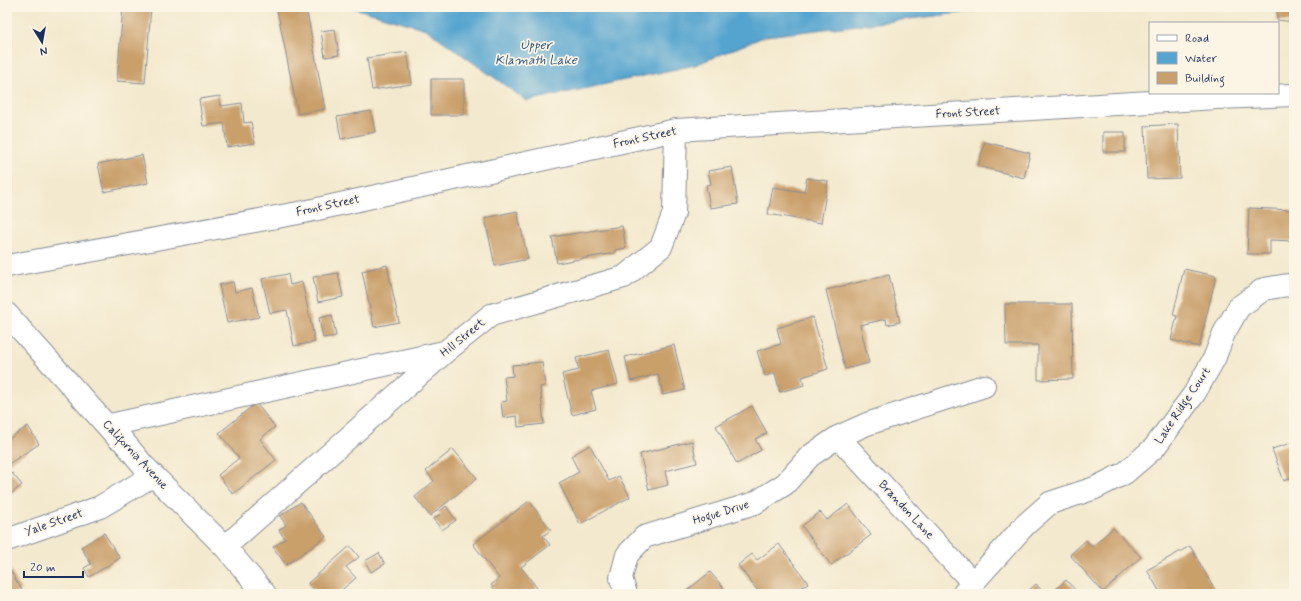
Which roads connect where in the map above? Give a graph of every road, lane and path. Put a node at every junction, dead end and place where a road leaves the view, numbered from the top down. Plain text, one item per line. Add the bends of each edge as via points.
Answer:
1 (1294, 95) edge
2 (676, 130) junction
3 (7, 266) edge
4 (1294, 287) edge
5 (7, 314) edge
6 (445, 352) junction
7 (984, 386) dead end
8 (838, 437) junction
9 (152, 476) junction
10 (7, 540) edge
11 (225, 547) junction
12 (624, 586) edge
13 (968, 588) edge
14 (265, 594) edge

1 - 2 street, Front Street
2 - 3 street, Front Street via 304,212
2 - 6 street, Hill Street via 674,213 661,247 624,277 491,315
4 - 13 street, Lake Ridge Court via 1288,285 1264,289 1239,307 1194,394 1154,448 1126,473 1095,488 1050,503 1025,525
5 - 9 street, California Avenue
6 - 9 street via 110,425
6 - 11 street, Hill Street
7 - 8 street, Hogue Drive via 867,424
8 - 12 street, Hogue Drive via 810,456 785,484 755,503 644,537 627,555
8 - 13 street, Brandon Lane
9 - 10 street, Yale Street via 100,507
9 - 11 street, California Avenue
11 - 14 street, California Avenue

